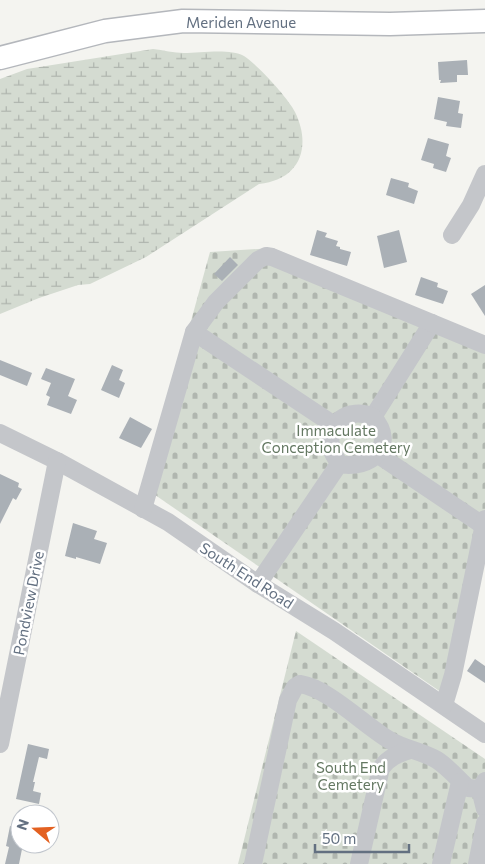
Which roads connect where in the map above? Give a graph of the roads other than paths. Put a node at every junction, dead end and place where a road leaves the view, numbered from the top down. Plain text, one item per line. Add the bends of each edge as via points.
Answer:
1 (485, 21) edge
2 (0, 58) edge
3 (485, 174) edge
4 (452, 235) dead end
5 (432, 323) junction
6 (194, 332) junction
7 (485, 344) edge
8 (373, 417) junction
9 (334, 425) junction
10 (0, 434) edge
11 (377, 454) junction
12 (57, 461) junction
13 (339, 464) junction
14 (143, 509) junction
15 (484, 522) edge
16 (258, 584) junction
17 (444, 705) junction
18 (485, 734) edge
19 (383, 735) junction
20 (0, 744) edge
21 (410, 750) junction
22 (381, 768) junction
23 (473, 785) edge
24 (485, 809) edge
25 (485, 823) edge
26 (253, 864) edge
27 (359, 864) edge
28 (441, 864) edge
29 (476, 864) edge

1 - 2 main road, Meriden Avenue via 390,24 183,21 105,31
3 - 4 street
5 - 6 street via 266,256 247,269
5 - 7 street
5 - 8 street
6 - 9 street
6 - 14 street
8 - 9 street via 352,414 340,418
8 - 11 street via 382,433 382,444
9 - 13 street via 330,435 331,449
10 - 12 street, South End Road
11 - 13 street via 363,464
11 - 15 street
12 - 14 street, South End Road
12 - 20 street, Pondview Drive
13 - 16 street
14 - 16 street, South End Road via 168,522
15 - 17 street
16 - 17 street, South End Road
17 - 18 street, South End Road
19 - 21 street
19 - 22 street via 385,749
19 - 26 street via 310,687 300,684 295,687 288,700
21 - 22 street via 393,756
21 - 23 street via 436,759
22 - 27 street
23 - 24 street
23 - 28 street via 455,804
25 - 29 street

